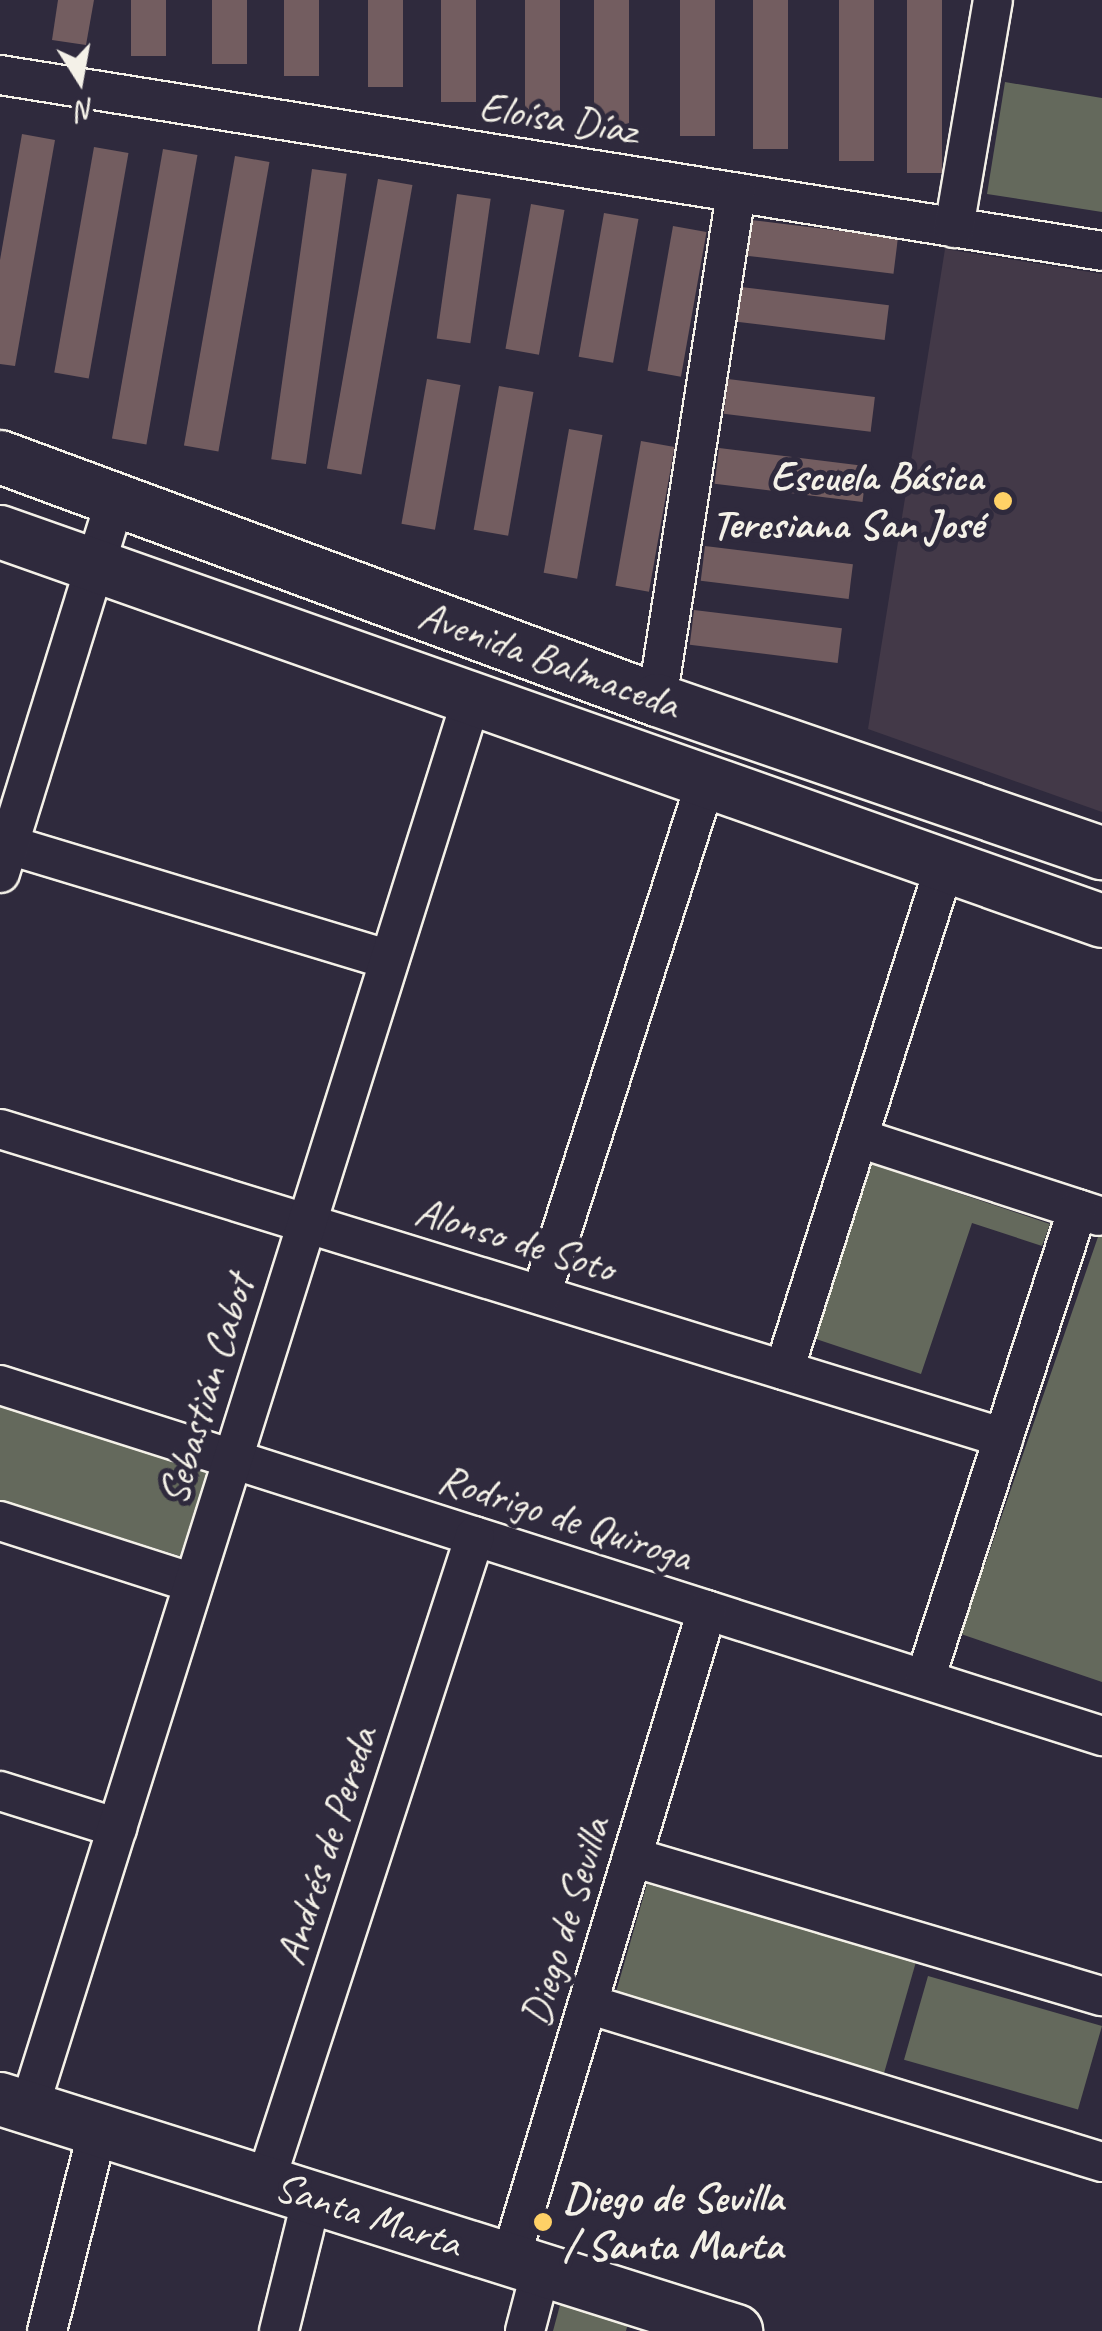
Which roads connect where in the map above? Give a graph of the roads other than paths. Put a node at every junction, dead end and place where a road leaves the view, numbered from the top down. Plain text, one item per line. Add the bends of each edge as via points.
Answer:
1 (992, 0) edge
2 (0, 76) edge
3 (736, 193) junction
4 (954, 228) junction
5 (1102, 251) edge
6 (0, 457) edge
7 (115, 502) junction
8 (0, 532) edge
9 (96, 565) junction
10 (472, 698) junction
11 (657, 700) junction
12 (706, 781) junction
13 (1102, 854) edge
14 (4, 859) edge
15 (946, 866) junction
16 (1102, 921) edge
17 (390, 960) junction
18 (0, 1129) edge
19 (859, 1138) junction
20 (1090, 1213) edge
21 (307, 1223) junction
22 (541, 1295) junction
23 (784, 1370) junction
24 (0, 1386) edge
25 (1004, 1438) junction
26 (232, 1459) junction
27 (0, 1521) edge
28 (474, 1536) junction
29 (194, 1584) junction
30 (707, 1610) junction
31 (925, 1679) junction
32 (1102, 1736) edge
33 (0, 1791) edge
34 (117, 1828) junction
35 (632, 1858) junction
36 (1102, 1996) edge
37 (588, 2004) junction
38 (14, 2104) edge
39 (98, 2130) junction
40 (1102, 2162) edge
41 (289, 2190) junction
42 (526, 2265) junction
43 (47, 2331) edge
44 (279, 2331) edge
45 (526, 2331) edge
46 (736, 2331) edge

1 - 4 street
2 - 3 street, Eloísa Díaz
3 - 4 street, Eloísa Díaz
3 - 11 street
4 - 5 street, Eloísa Díaz
6 - 7 street, Avenida Balmaceda
7 - 9 street
7 - 11 street, Avenida Balmaceda
8 - 9 street, Avenida Balmaceda
9 - 10 street, Avenida Balmaceda
9 - 14 street
10 - 12 street, Avenida Balmaceda
10 - 17 street, Sebastián Cabot
11 - 13 street, Avenida Balmaceda
12 - 15 street, Avenida Balmaceda
12 - 22 street
14 - 17 street
15 - 16 street, Avenida Balmaceda
15 - 19 street
17 - 21 street, Sebastián Cabot
18 - 21 street, Alonso de Soto
19 - 20 street
19 - 23 street
20 - 25 street
21 - 22 street, Alonso de Soto
21 - 26 street, Sebastián Cabot
22 - 23 street, Alonso de Soto
23 - 25 street, Alonso de Soto
24 - 26 street, Rodrigo de Quiroga
25 - 31 street
26 - 28 street, Rodrigo de Quiroga
26 - 29 street, Sebastián Cabot
27 - 29 street
28 - 30 street, Rodrigo de Quiroga
28 - 41 street, Andrés de Pereda
29 - 34 street, Sebastián Cabot
30 - 31 street, Rodrigo de Quiroga
30 - 35 street, Diego de Sevilla
31 - 32 street, Rodrigo de Quiroga
33 - 34 street
34 - 38 street, Sebastián Cabot
35 - 36 street
35 - 37 street, Diego de Sevilla
37 - 40 street
37 - 42 street, Diego de Sevilla
38 - 39 street, Santa Marta
39 - 41 street, Santa Marta
39 - 43 street
41 - 42 street, Santa Marta
41 - 44 street, Andrés de Pereda
42 - 45 street, Diego de Sevilla
42 - 46 street, Santa Marta

